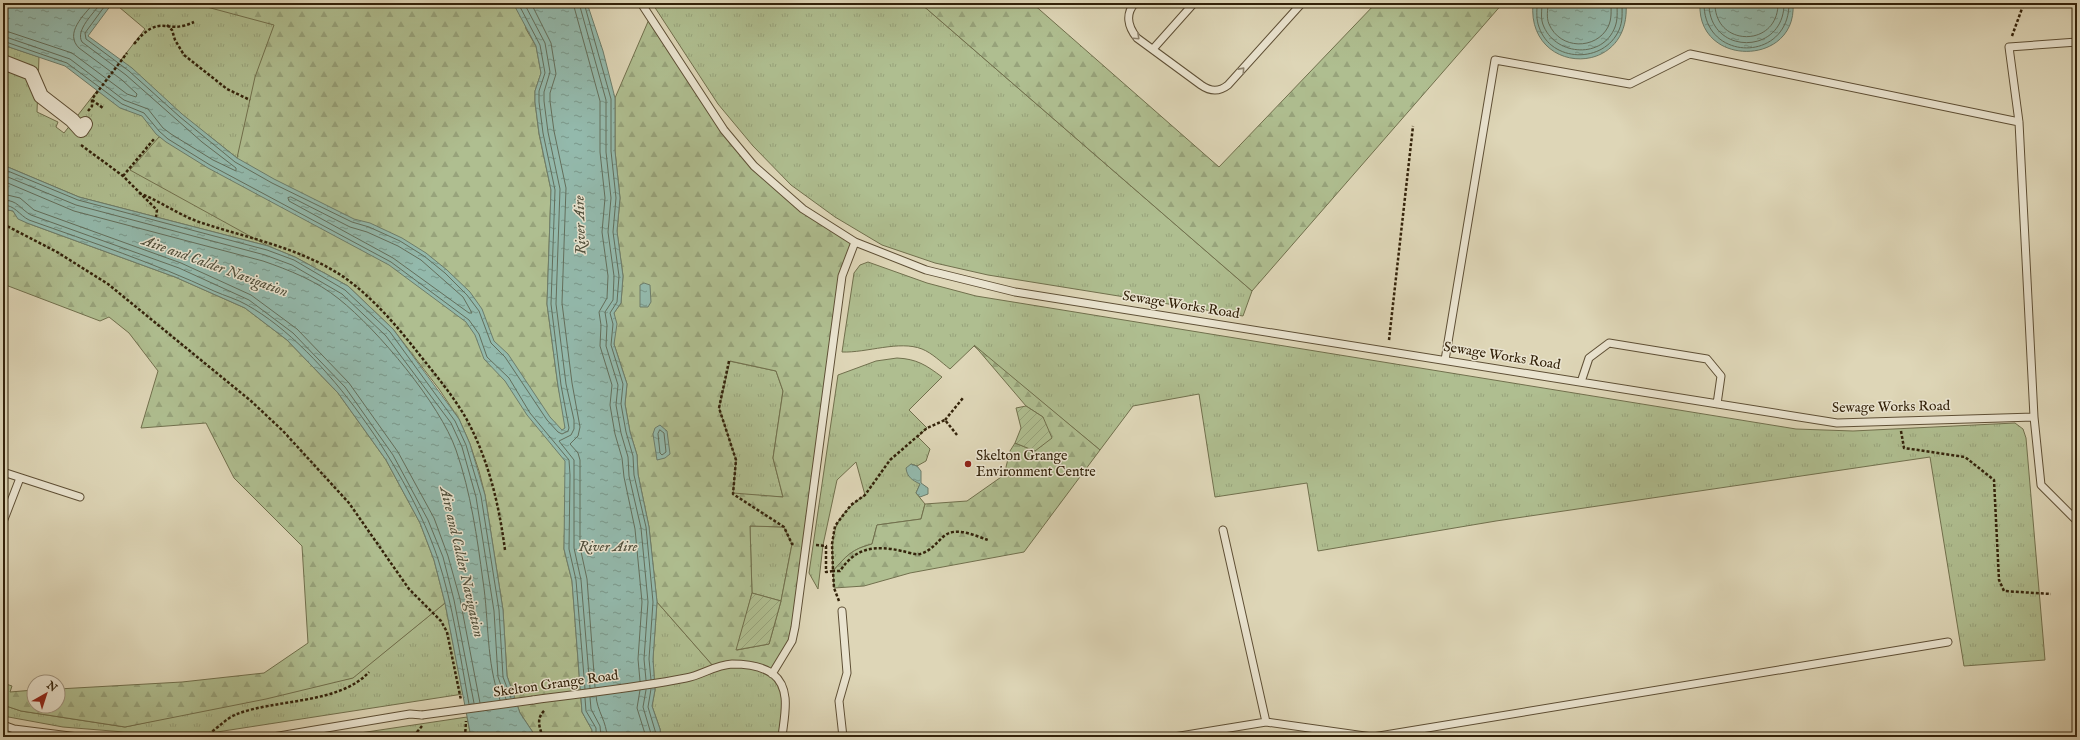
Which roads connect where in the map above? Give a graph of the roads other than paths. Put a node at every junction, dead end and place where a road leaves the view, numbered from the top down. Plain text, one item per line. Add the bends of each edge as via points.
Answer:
1 (641, 3) edge
2 (1135, 3) edge
3 (1194, 3) edge
4 (1302, 3) edge
5 (2077, 42) edge
6 (1153, 49) junction
7 (3, 62) edge
8 (2019, 122) junction
9 (83, 127) road end
10 (855, 242) junction
11 (1445, 360) junction
12 (1581, 382) junction
13 (1717, 404) junction
14 (2034, 417) junction
15 (3, 472) edge
16 (20, 478) junction
17 (80, 496) dead end
18 (2077, 521) edge
19 (3, 522) edge
20 (1223, 530) dead end
21 (842, 611) road end
22 (1948, 642) dead end
23 (772, 674) junction
24 (1266, 722) junction
25 (3, 725) edge
26 (78, 737) edge
27 (273, 737) edge
28 (782, 737) edge
29 (844, 737) edge
30 (1174, 737) edge
31 (1373, 737) edge

1 - 10 lane, Sewage Works Road via 720,124 754,166 803,209
2 -> 6 lane via 1131,8 1128,24 1137,38
3 - 6 lane
6 -> 4 lane via 1206,89 1218,91 1228,85
5 - 8 lane via 2009,47
7 - 9 street via 31,73 41,96
8 - 11 lane via 1690,54 1630,84 1495,60
8 - 14 lane
10 - 11 lane, Sewage Works Road via 926,270 1015,292
10 - 23 lane via 842,276 796,627 792,641
11 - 12 lane, Sewage Works Road
12 - 13 lane, Sewage Works Road
12 - 13 lane via 1589,358 1609,343 1708,359 1721,376
13 - 14 lane, Sewage Works Road via 1837,423
14 - 18 lane via 2041,485
15 - 16 lane
16 - 17 lane
16 - 19 lane
20 - 24 lane
21 - 29 lane via 847,673 839,701
22 - 31 lane
23 - 27 lane, Skelton Grange Road, bridge via 758,667 732,664 714,667 688,678 422,715 410,714
23 - 28 lane via 781,682 786,707
24 - 30 lane
24 - 31 lane
25 - 26 lane via 14,729

